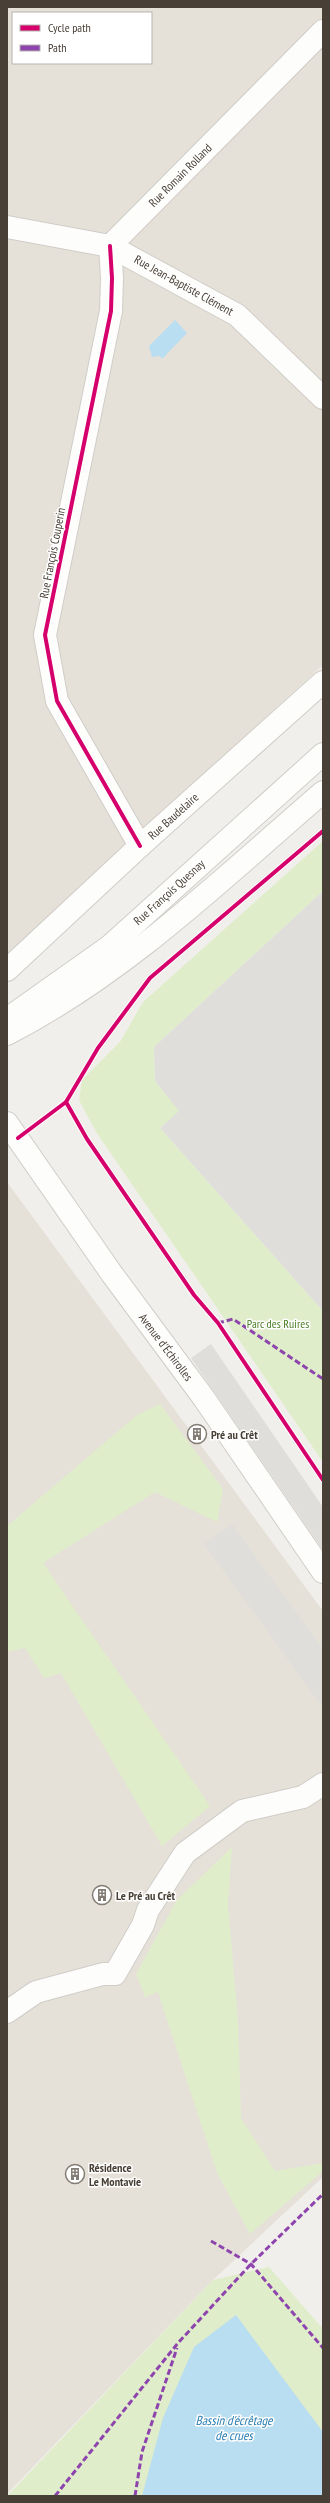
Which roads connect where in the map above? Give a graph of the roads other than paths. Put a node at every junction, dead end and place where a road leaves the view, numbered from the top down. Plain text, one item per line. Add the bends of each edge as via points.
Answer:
1 (323, 31) edge
2 (7, 227) edge
3 (110, 246) junction
4 (323, 398) edge
5 (323, 682) edge
6 (323, 754) edge
7 (323, 792) edge
8 (140, 846) junction
9 (7, 970) edge
10 (7, 1019) edge
11 (7, 1034) edge
12 (7, 1122) edge
13 (323, 1572) edge
14 (323, 1784) edge
15 (7, 2012) edge

1 - 3 street, Rue Romain Rolland
2 - 3 street
3 - 4 street, Rue Jean-Baptiste Clément via 237,315
3 - 8 street, Rue François Couperin via 111,311 45,635 57,701
5 - 8 street, Rue Baudelaire
6 - 10 street, Rue François Quesnay via 110,946
7 - 11 street, Rue François Quesnay via 133,955 32,1021
8 - 9 street, Rue Baudelaire
12 - 13 street, Avenue d'Échirolles via 112,1274 203,1397
14 - 15 street via 303,1797 242,1811 185,1853 148,1910 143,1925 115,1974 103,1974 36,1992

